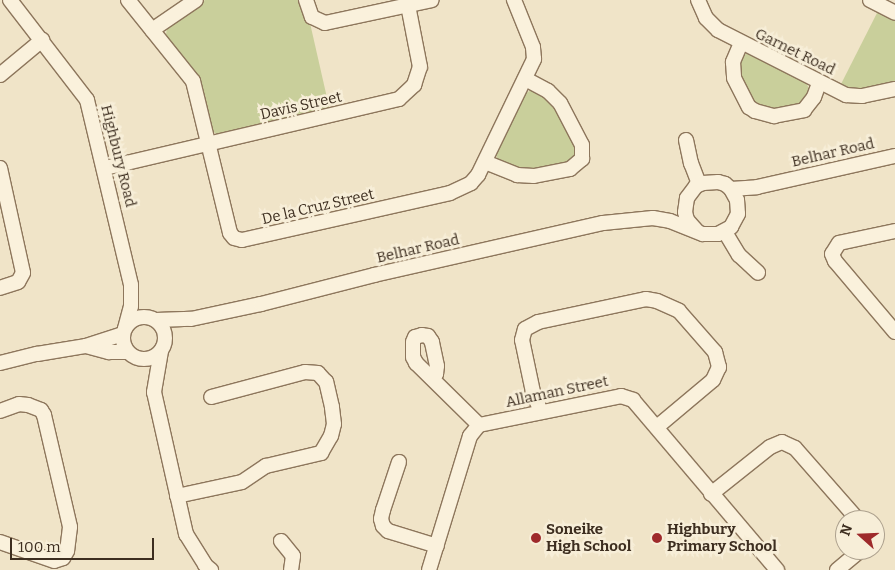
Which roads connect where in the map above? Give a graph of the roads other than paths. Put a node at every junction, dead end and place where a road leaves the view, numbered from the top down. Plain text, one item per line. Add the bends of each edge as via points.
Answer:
1 (10, 0) edge
2 (128, 0) edge
3 (196, 0) edge
4 (306, 0) edge
5 (432, 0) edge
6 (514, 0) edge
7 (698, 0) edge
8 (871, 0) edge
9 (407, 3) edge
10 (895, 13) edge
11 (152, 30) junction
12 (42, 40) junction
13 (741, 43) junction
14 (0, 75) edge
15 (525, 79) junction
16 (819, 82) junction
17 (895, 89) edge
18 (686, 140) dead end
19 (208, 144) junction
20 (895, 156) edge
21 (485, 162) junction
22 (0, 168) edge
23 (105, 168) junction
24 (779, 182) junction
25 (699, 184) junction
26 (730, 189) junction
27 (686, 202) junction
28 (738, 206) junction
29 (653, 218) junction
30 (697, 231) junction
31 (895, 231) edge
32 (725, 232) junction
33 (758, 273) dead end
34 (131, 285) junction
35 (0, 288) edge
36 (154, 319) junction
37 (191, 319) junction
38 (124, 331) junction
39 (895, 332) edge
40 (86, 346) junction
41 (162, 346) junction
42 (133, 355) junction
43 (0, 364) edge
44 (431, 378) dead end
45 (154, 387) junction
46 (211, 397) dead end
47 (0, 411) edge
48 (541, 412) junction
49 (478, 425) junction
50 (657, 427) junction
51 (399, 462) dead end
52 (711, 494) junction
53 (177, 496) junction
54 (849, 510) edge
55 (281, 541) dead end
56 (0, 542) edge
57 (437, 546) junction
58 (849, 560) edge
59 (205, 568) edge
60 (291, 570) edge
61 (429, 570) edge
62 (778, 570) edge
63 (837, 570) edge

1 - 12 street, Highbury Road
2 - 11 street, De la Cruz Street
3 - 11 street
4 - 9 street via 312,17 325,23
5 - 9 street
6 - 15 street, De la Cruz Street via 534,55
7 - 13 street, Garnet Road via 711,24
8 - 10 street
9 - 19 street, Davis Street via 420,60 417,79 405,95 393,102
11 - 19 street, De la Cruz Street via 193,81
12 - 14 street
12 - 23 street, Highbury Road via 87,100
13 - 16 street, Garnet Road
13 - 16 street via 733,62 734,78 749,107 755,111 774,116 804,110 814,97
15 - 21 street, De la Cruz Street
15 - 21 street via 548,91 560,103 582,145 582,159 570,169 534,176 517,175
16 - 17 street, Garnet Road via 852,96
18 - 25 street
19 - 21 street, De la Cruz Street via 230,233 242,240 456,191 471,183
19 - 23 street, Davis Street
20 - 24 street, Belhar Road
22 - 35 street via 24,273 18,282
23 - 34 street, Highbury Road
24 - 26 street, Belhar Road
24 - 28 street, Belhar Road
25 - 26 street via 718,182
25 - 27 street
26 - 28 street
27 - 29 street, Belhar Road
27 - 30 street via 687,220
28 - 32 street via 735,221
29 - 30 street, Belhar Road
29 - 37 street, Belhar Road via 594,225
30 - 32 street via 711,235
31 - 39 street via 839,243 832,254
32 - 33 street via 739,255
34 - 36 street, Highbury Road
34 - 38 street, Highbury Road via 131,306
36 - 37 street, Belhar Road
36 - 38 street via 140,317 128,323
36 - 41 street via 164,332
37 - 41 street, Belhar Road via 173,331
38 - 40 street
38 - 42 street via 124,346
40 - 42 street
40 - 43 street
41 - 42 street via 150,358
41 - 45 street
42 - 45 street
44 - 49 street
45 - 53 street
46 - 53 street via 305,372 318,373 326,382 332,407 334,424 331,436 321,453 266,466 242,482
47 - 56 street via 20,404 41,410 44,414 70,527 67,551 63,558 54,561
48 - 49 street, Allaman Street
48 - 50 street, Allaman Street via 616,396 627,397
48 - 50 street via 522,340 525,330 538,322 646,300 657,301 679,311 716,352 719,368 713,380
49 - 57 street via 470,436
50 - 52 street, Allaman Street
51 - 57 street via 383,510 383,526 388,531
52 - 54 street via 770,447 782,442 795,448
52 - 62 street, Allaman Street
53 - 59 street via 186,534
55 - 60 street via 293,556
57 - 61 street
58 - 63 street

